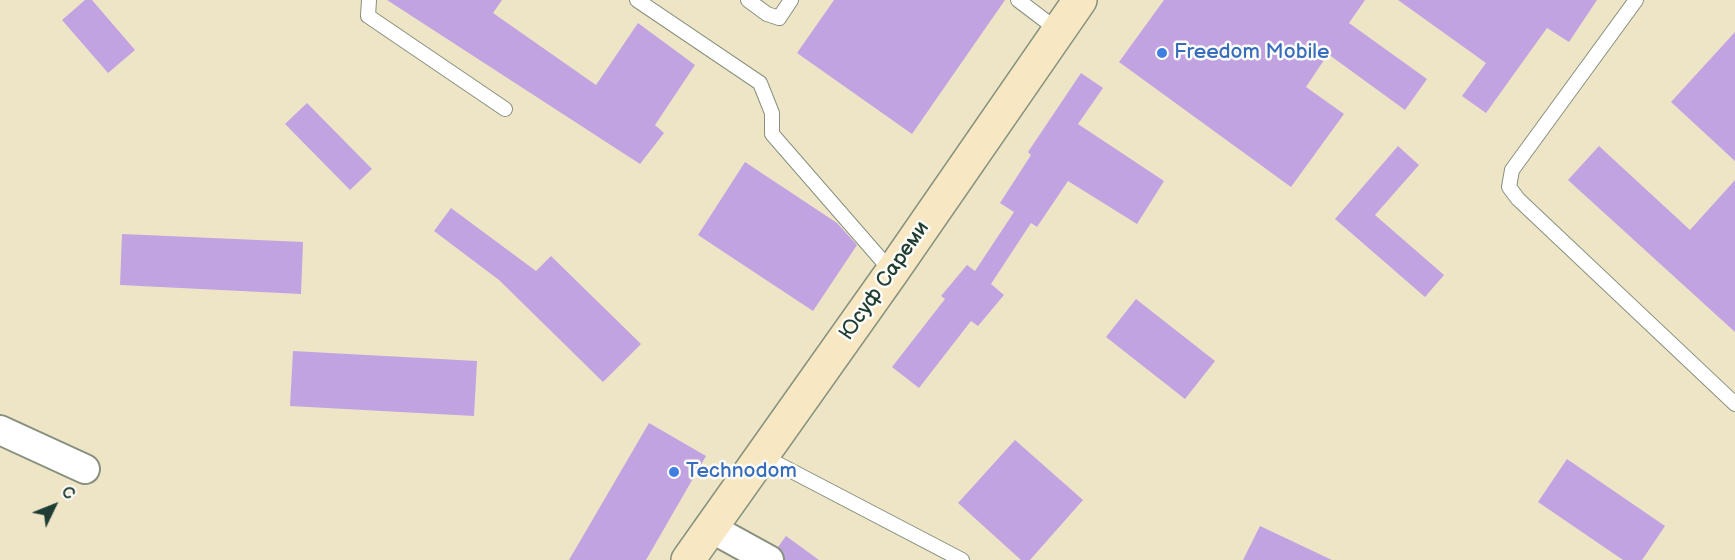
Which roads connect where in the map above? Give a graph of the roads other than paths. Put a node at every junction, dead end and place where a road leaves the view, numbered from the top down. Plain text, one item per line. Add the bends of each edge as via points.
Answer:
1 (369, 0) edge
2 (637, 0) edge
3 (748, 0) edge
4 (791, 0) edge
5 (1018, 0) edge
6 (1080, 0) edge
7 (1636, 0) edge
8 (1059, 31) junction
9 (505, 109) dead end
10 (892, 272) junction
11 (1735, 404) edge
12 (0, 430) edge
13 (761, 455) junction
14 (85, 469) dead end
15 (709, 527) junction
16 (688, 560) edge
17 (769, 560) edge
18 (962, 560) edge

1 - 9 lane via 368,16
2 - 10 lane via 760,83 772,113 772,134
3 - 4 lane via 779,18
5 - 8 lane
6 - 8 main road, Юсуф Сареми
7 - 11 lane via 1512,170 1509,187
8 - 10 main road, Юсуф Сареми
10 - 13 main road, Юсуф Сареми
12 - 14 street
13 - 15 main road, Юсуф Сареми
13 - 18 lane
15 - 16 main road, Юсуф Сареми
15 - 17 street

